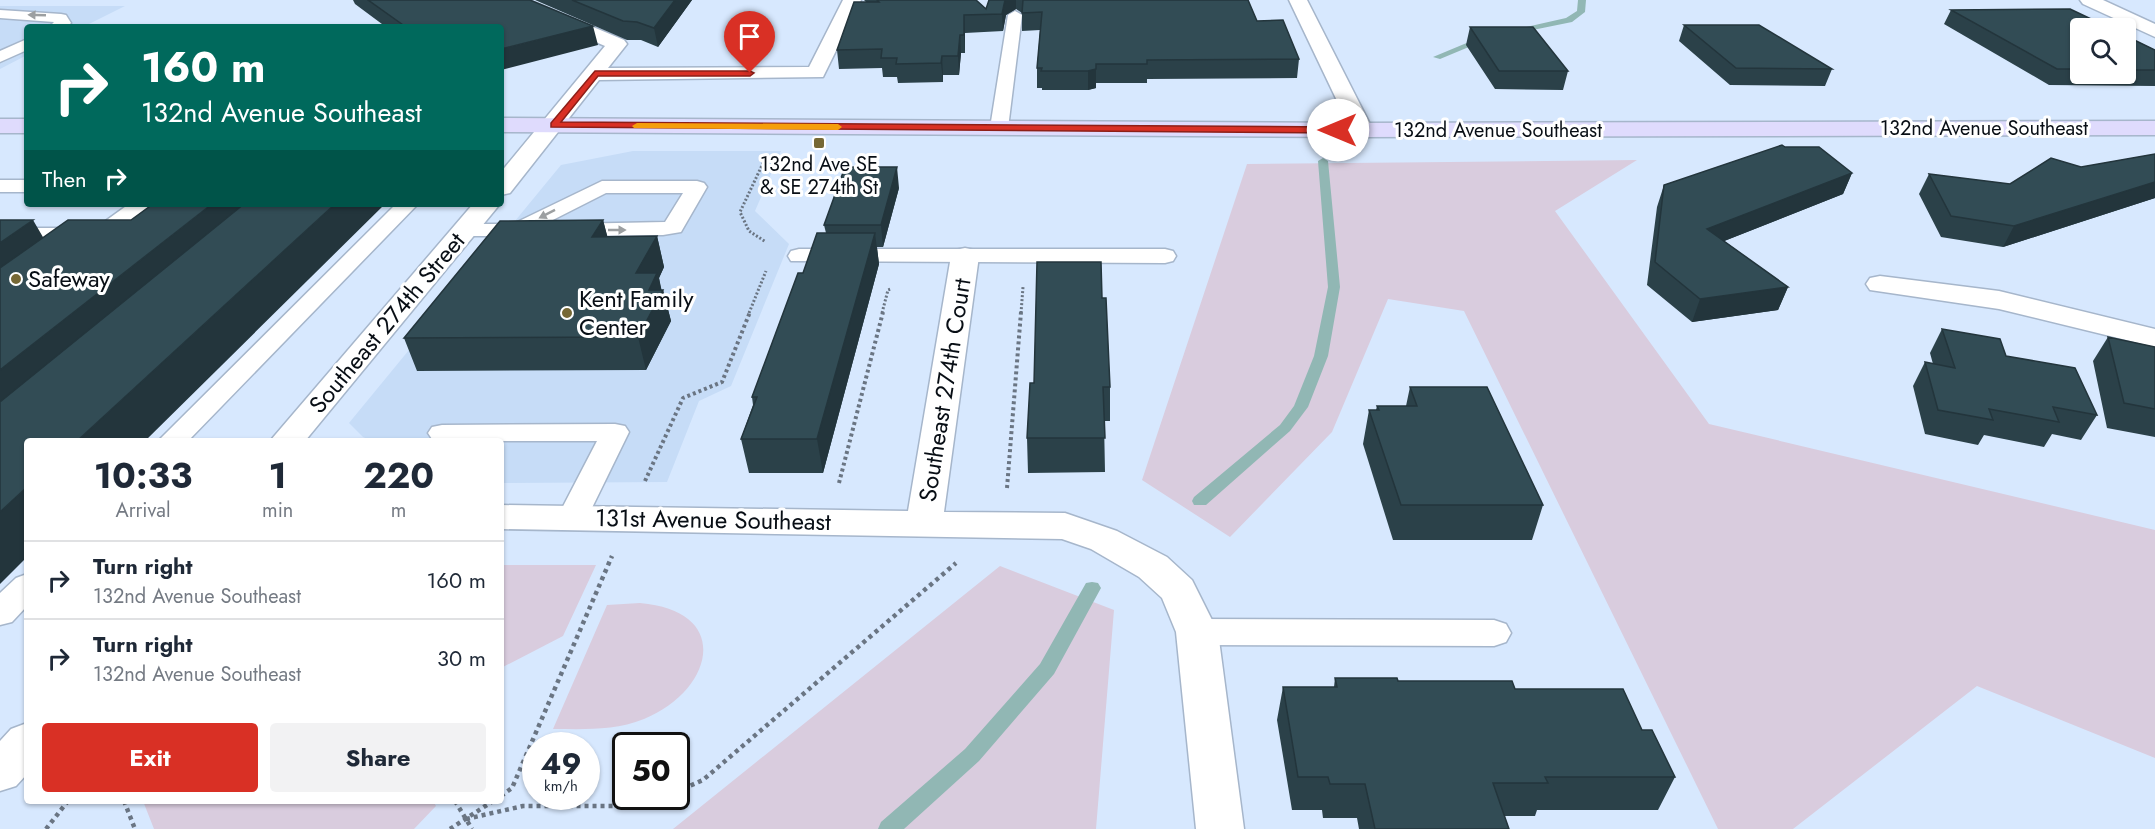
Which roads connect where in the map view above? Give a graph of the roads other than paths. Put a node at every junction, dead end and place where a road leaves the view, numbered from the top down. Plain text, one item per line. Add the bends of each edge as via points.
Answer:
1 (514, 0) edge
2 (852, 0) edge
3 (1298, 0) edge
4 (2089, 0) edge
5 (0, 14) edge
6 (1015, 15) dead end
7 (62, 24) edge
8 (2155, 31) edge
9 (24, 45) edge
10 (0, 57) edge
11 (595, 74) junction
12 (504, 125) edge
13 (554, 125) junction
14 (0, 126) edge
15 (24, 126) edge
16 (999, 128) junction
17 (2155, 128) edge
18 (1362, 130) junction
19 (504, 184) edge
20 (0, 186) edge
21 (24, 186) edge
22 (138, 207) edge
23 (405, 207) edge
24 (484, 207) edge
25 (465, 230) junction
26 (517, 230) junction
27 (0, 234) edge
28 (101, 234) junction
29 (73, 255) edge
30 (799, 256) dead end
31 (965, 256) junction
32 (1166, 256) dead end
33 (1880, 284) dead end
34 (2155, 338) edge
35 (442, 433) dead end
36 (175, 438) edge
37 (290, 438) edge
38 (504, 517) edge
39 (572, 518) junction
40 (924, 524) junction
41 (24, 589) edge
42 (0, 613) edge
43 (1197, 632) junction
44 (1494, 633) dead end
45 (24, 745) edge
46 (0, 772) edge
47 (1220, 829) edge

1 - 11 street via 617,44
2 - 11 street via 816,73
3 - 18 street
4 - 8 street
7 -> 5 lane via 61,18
6 - 16 lane
9 - 10 lane
11 - 13 street
12 - 13 main road, 132nd Avenue Southeast
13 - 16 main road, 132nd Avenue Southeast
13 - 19 street
14 - 15 main road
16 - 18 main road, 132nd Avenue Southeast
17 - 18 main road, 132nd Avenue Southeast
20 - 21 lane
22 - 28 lane
23 - 36 lane
24 - 25 street, Southeast 274th Street
25 - 26 lane
25 - 37 street, Southeast 274th Street
26 -> 26 lane via 673,227 697,187 602,187
27 - 28 lane
28 - 29 lane
30 - 31 lane
31 - 32 lane
31 - 40 street, Southeast 274th Court
33 - 34 street via 1999,300
35 - 39 lane via 615,432
38 - 39 street, 131st Avenue Southeast
39 - 40 street, 131st Avenue Southeast
40 - 43 street, 131st Avenue Southeast via 1065,525 1104,540 1153,567 1178,590
41 - 42 lane
43 - 44 lane
43 - 47 street, 131st Avenue Southeast
45 - 46 street

